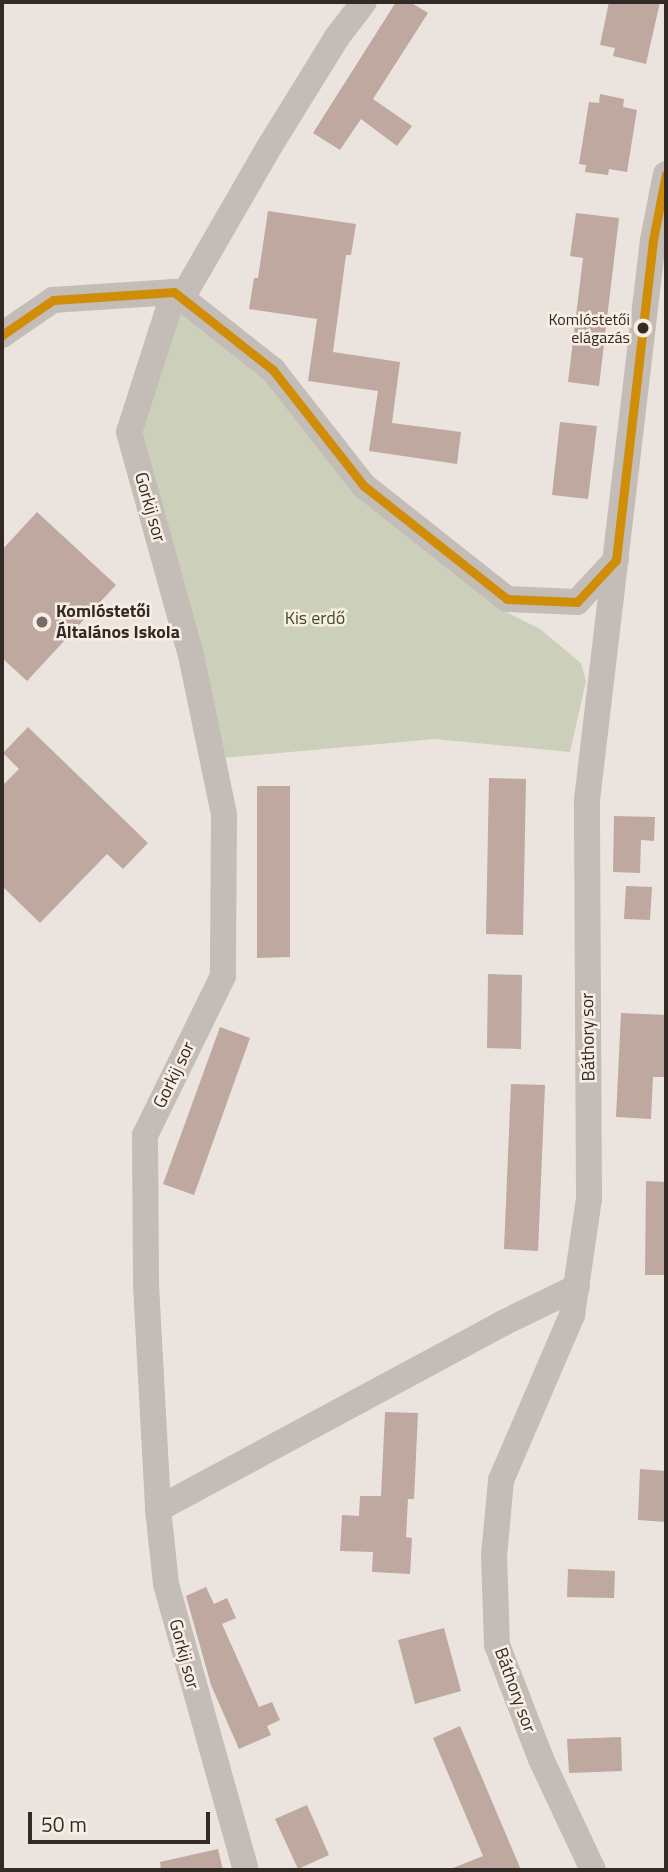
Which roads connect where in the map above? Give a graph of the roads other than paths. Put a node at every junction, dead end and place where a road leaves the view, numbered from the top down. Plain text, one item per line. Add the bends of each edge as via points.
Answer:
1 (364, 2) edge
2 (666, 174) edge
3 (178, 295) junction
4 (2, 335) edge
5 (617, 560) junction
6 (577, 1287) junction
7 (158, 1509) junction
8 (246, 1870) edge
9 (593, 1870) edge

1 - 3 street, Gorkij sor via 337,37
2 - 5 street, Báthory sor via 653,240
3 - 4 street via 53,300
3 - 5 street via 273,370 365,486 507,599 577,602
3 - 7 street, Gorkij sor via 129,432 191,655 223,815 223,976 145,1135 146,1285
5 - 6 street, Báthory sor via 586,800 589,1199
6 - 7 street
6 - 9 street, Báthory sor via 572,1315 501,1480 495,1556 497,1645 541,1759
7 - 8 street, Gorkij sor via 166,1584

